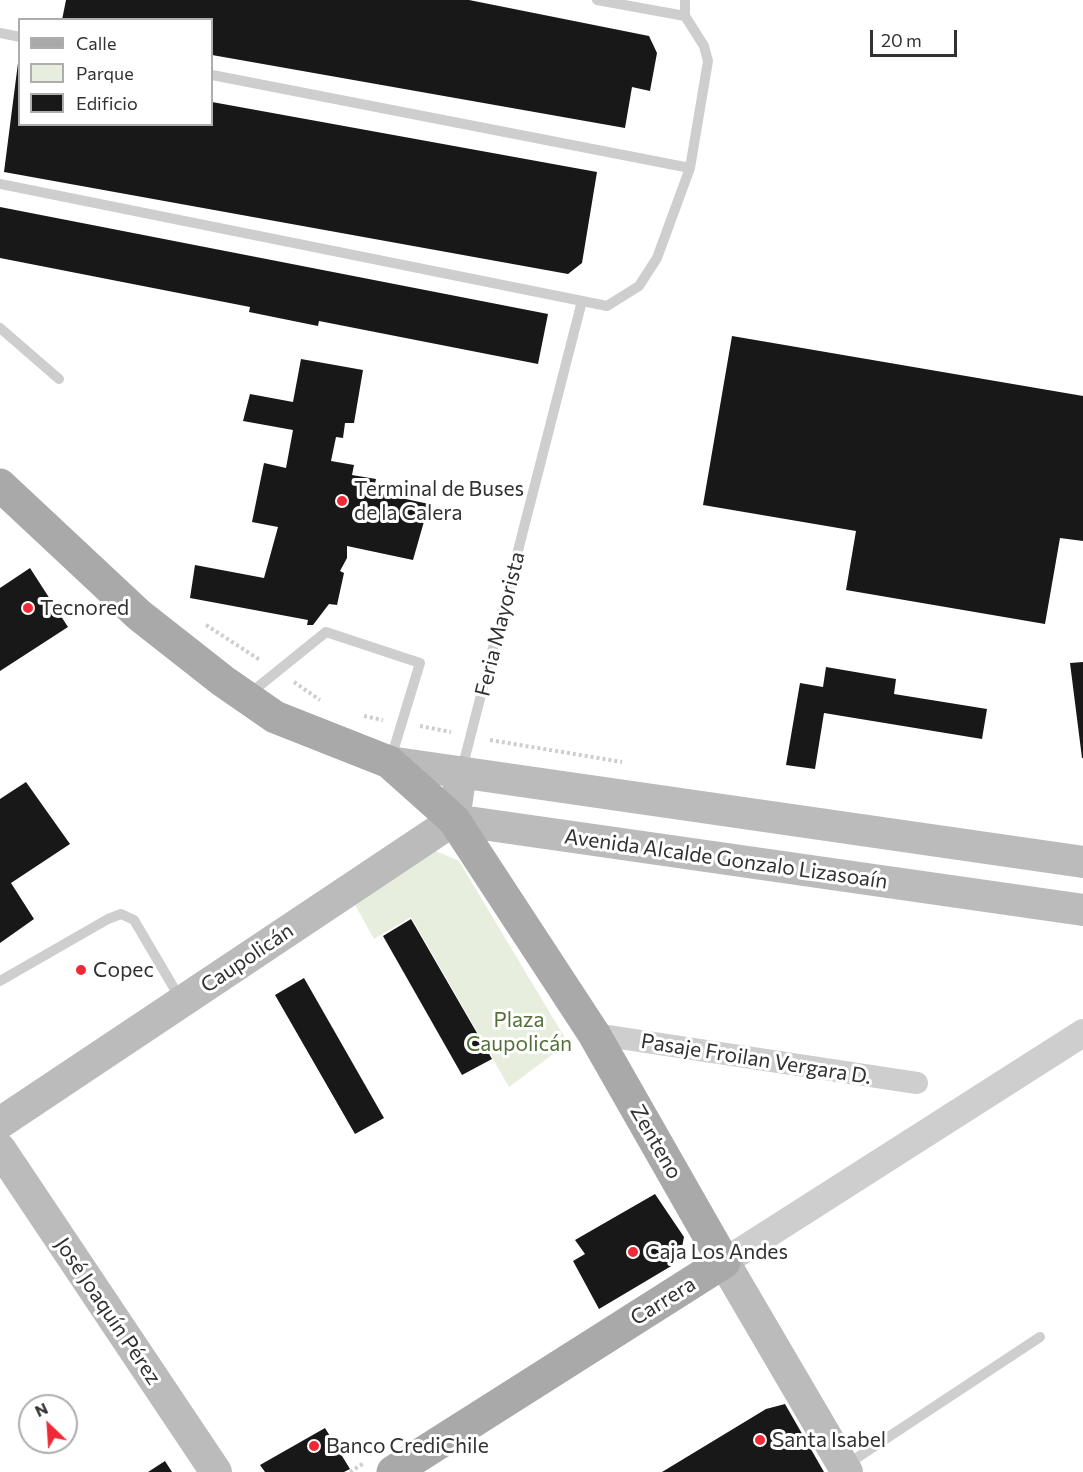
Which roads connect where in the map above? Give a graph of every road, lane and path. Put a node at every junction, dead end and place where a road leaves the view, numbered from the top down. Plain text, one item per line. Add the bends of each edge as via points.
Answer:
1 (597, 0) edge
2 (685, 0) edge
3 (684, 16) junction
4 (0, 33) edge
5 (18, 37) edge
6 (213, 75) edge
7 (690, 168) junction
8 (0, 184) edge
9 (582, 302) junction
10 (0, 328) edge
11 (59, 379) dead end
12 (0, 485) edge
13 (200, 621) dead end
14 (276, 671) junction
15 (245, 697) junction
16 (331, 704) dead end
17 (353, 712) dead end
18 (402, 723) junction
19 (471, 736) junction
20 (389, 762) junction
21 (628, 763) dead end
22 (462, 772) junction
23 (454, 820) junction
24 (1083, 862) edge
25 (1083, 910) edge
26 (0, 981) edge
27 (182, 1001) junction
28 (1083, 1033) edge
29 (594, 1034) junction
30 (917, 1083) dead end
31 (0, 1124) edge
32 (0, 1149) edge
33 (724, 1262) junction
34 (1041, 1336) dead end
35 (845, 1469) edge
36 (216, 1472) edge
37 (393, 1472) edge

1 - 3 lane
2 - 3 lane
3 - 7 lane via 704,46 708,61
4 - 5 lane
6 - 7 lane
7 - 9 lane via 657,258 639,286 607,306
8 - 9 lane
9 - 19 lane, Feria Mayorista
10 - 11 lane
12 - 15 main road via 139,615
13 - 14 path
14 - 15 lane
14 - 16 path
14 - 18 lane via 326,632 420,663
15 - 20 main road via 275,717
17 - 18 path
18 - 19 path
18 - 20 lane
19 - 21 path
19 - 22 lane, Feria Mayorista
20 - 22 main road
20 - 23 main road
22 - 23 main road
22 - 24 main road
23 - 25 main road, Avenida Alcalde Gonzalo Lizasoaín
23 - 27 main road, Caupolicán
23 - 29 main road, Zenteno
26 - 27 lane via 121,914 134,920
27 - 31 main road, Caupolicán
28 - 33 street, Carrera
29 - 30 street, Pasaje Froilan Vergara D.
29 - 33 main road, Zenteno
32 - 36 main road, José Joaquín Pérez
33 - 35 main road, Zenteno
33 - 37 main road, Carrera
34 - 35 lane

